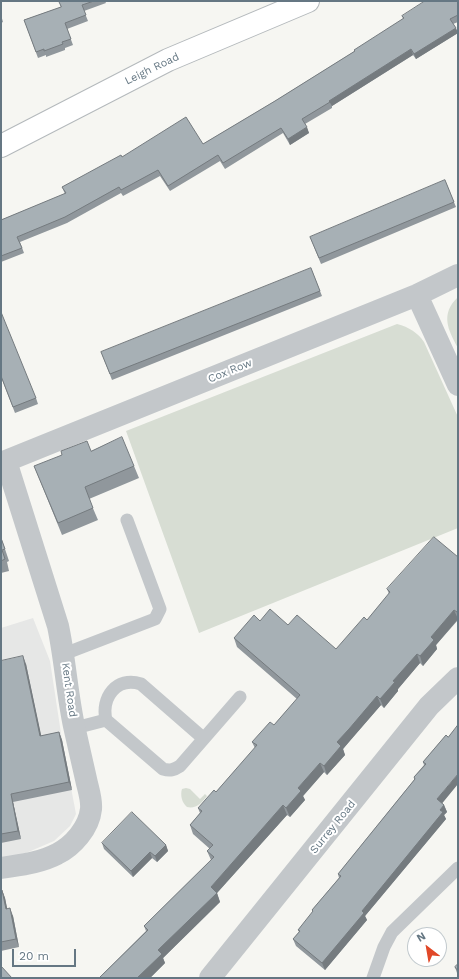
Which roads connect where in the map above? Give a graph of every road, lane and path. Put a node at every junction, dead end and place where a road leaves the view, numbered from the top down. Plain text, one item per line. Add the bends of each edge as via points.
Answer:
1 (298, 3) edge
2 (1, 146) edge
3 (458, 275) edge
4 (417, 295) junction
5 (458, 385) edge
6 (3, 462) edge
7 (127, 520) dead end
8 (64, 654) junction
9 (458, 678) edge
10 (240, 697) dead end
11 (106, 720) junction
12 (75, 728) junction
13 (203, 738) junction
14 (1, 868) edge
15 (458, 868) edge
16 (210, 978) edge
17 (373, 978) edge

1 - 2 main road, Leigh Road via 168,60
3 - 4 street, Cox Row
4 - 5 street
4 - 6 street, Cox Row
6 - 8 street, Kent Road via 58,626
7 - 8 lane via 160,609 155,619
8 - 12 street, Kent Road via 68,697
9 - 16 street, Surrey Road via 429,706
10 - 13 lane
11 - 12 lane
11 - 13 lane via 162,769 174,770 180,766
11 - 13 lane via 105,710 110,694 121,684 133,681 141,684
12 - 14 street, Kent Road via 90,800 90,814 85,826 73,842 57,854
15 - 17 lane via 392,932

